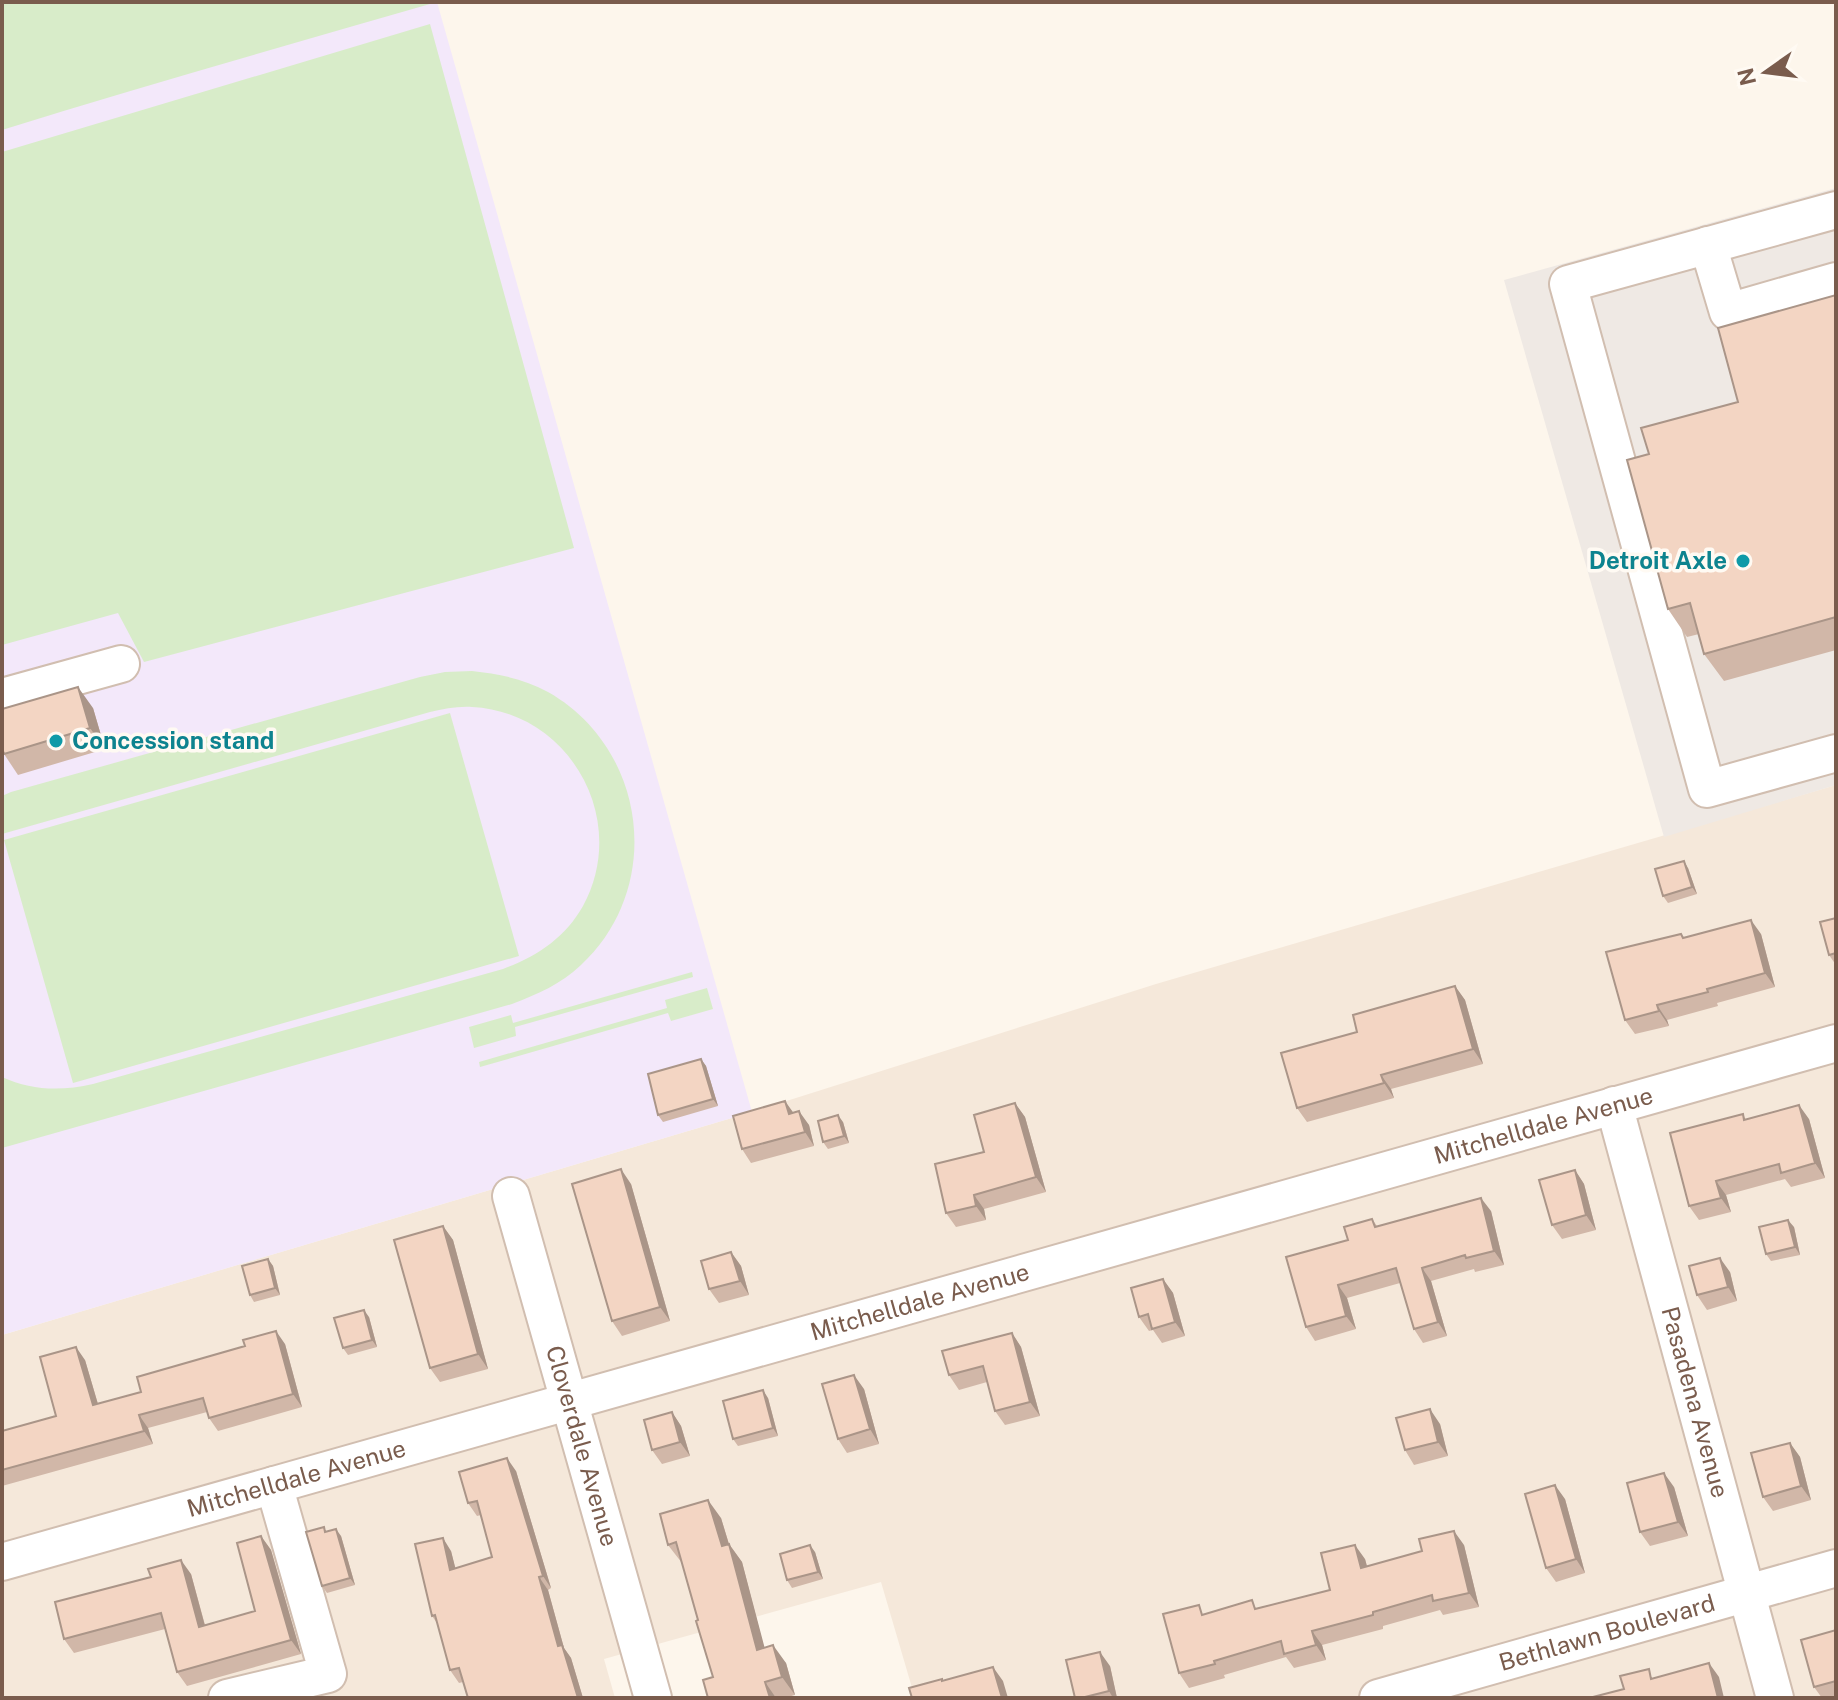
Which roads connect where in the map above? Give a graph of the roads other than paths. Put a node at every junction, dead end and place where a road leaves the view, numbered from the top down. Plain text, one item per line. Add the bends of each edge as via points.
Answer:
1 (1836, 210) edge
2 (1708, 245) junction
3 (1836, 281) edge
4 (121, 664) dead end
5 (2, 697) edge
6 (1836, 753) edge
7 (1836, 1043) edge
8 (1614, 1105) junction
9 (511, 1196) dead end
10 (568, 1401) junction
11 (274, 1485) junction
12 (2, 1562) edge
13 (1836, 1568) edge
14 (1747, 1593) junction
15 (227, 1698) edge
16 (653, 1698) edge
17 (1378, 1698) edge
18 (1775, 1698) edge

1 - 2 street
2 - 3 street via 1728,312
2 - 6 street via 1568,284 1707,789
4 - 5 street
7 - 8 street, Mitchelldale Avenue
8 - 10 street, Mitchelldale Avenue
8 - 14 street, Pasadena Avenue
9 - 10 street, Cloverdale Avenue
10 - 11 street, Mitchelldale Avenue
10 - 16 street, Cloverdale Avenue
11 - 12 street, Mitchelldale Avenue
11 - 15 street via 328,1674
13 - 14 street, Bethlawn Boulevard
14 - 17 street, Bethlawn Boulevard
14 - 18 street, Pasadena Avenue

